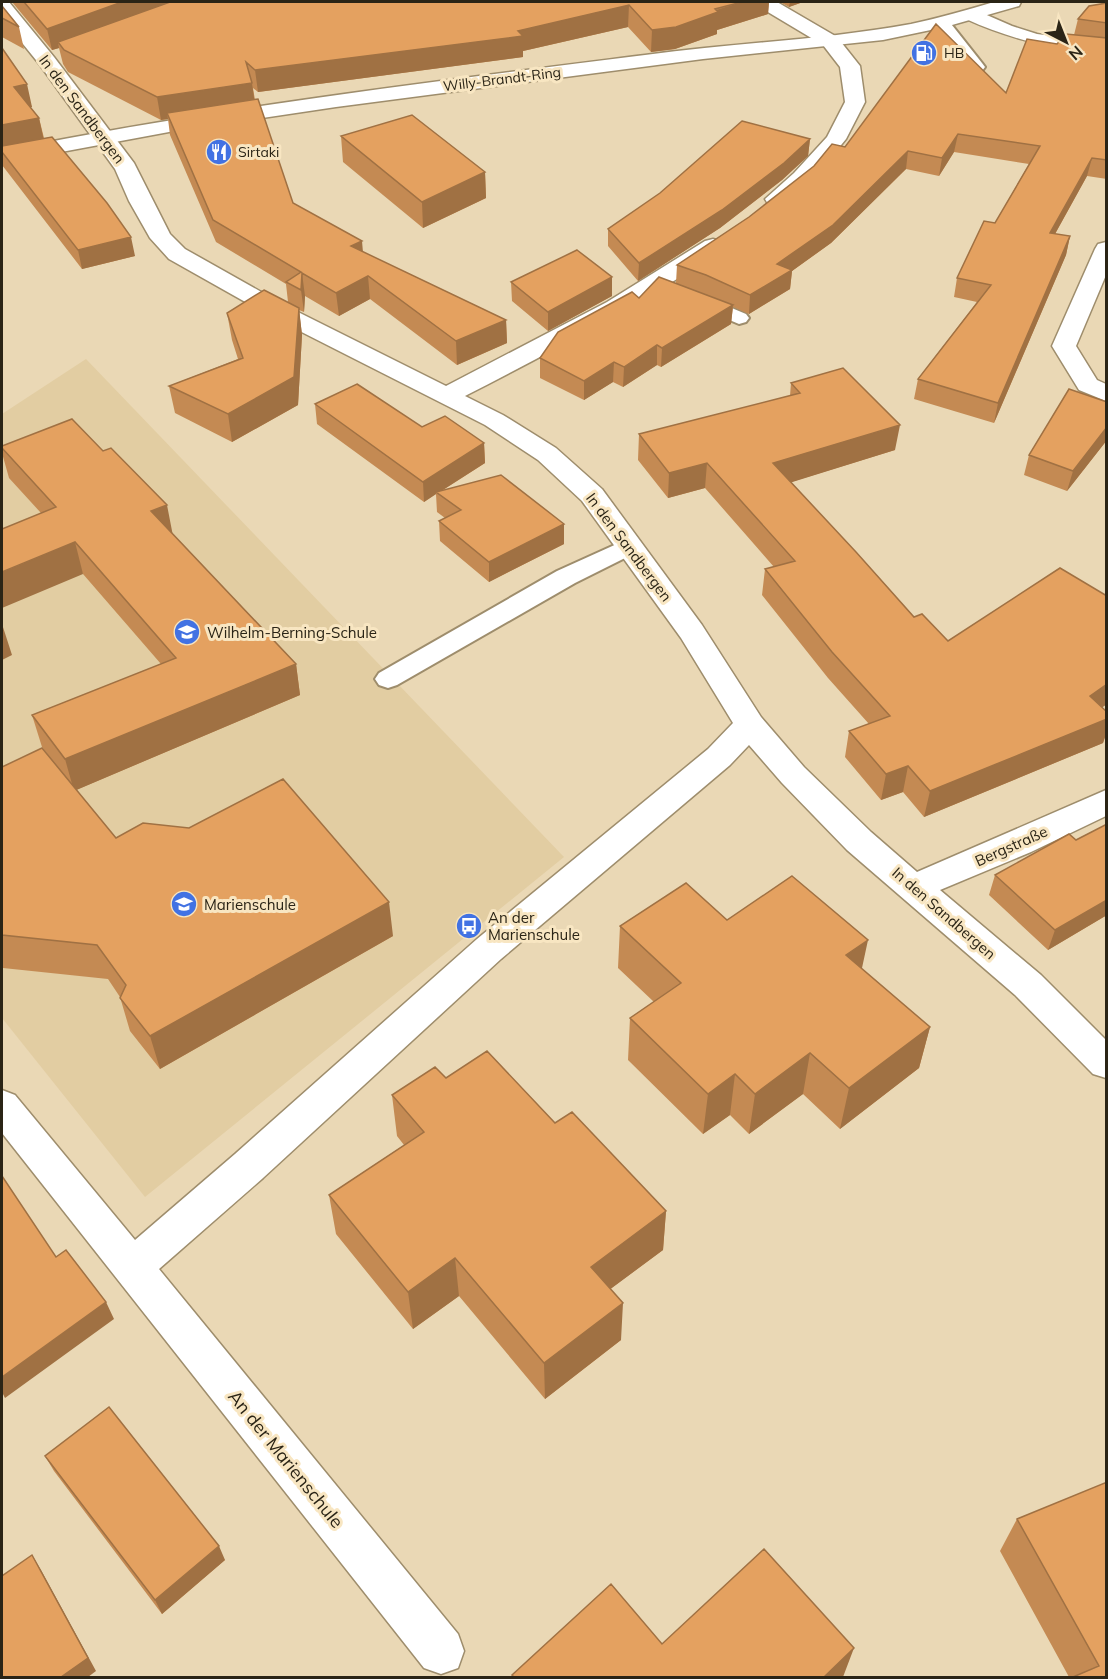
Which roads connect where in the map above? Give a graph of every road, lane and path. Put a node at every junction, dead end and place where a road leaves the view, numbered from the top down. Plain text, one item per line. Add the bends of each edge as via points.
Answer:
1 (765, 2) edge
2 (1006, 2) edge
3 (4, 14) edge
4 (973, 15) junction
5 (942, 22) junction
6 (830, 41) junction
7 (1107, 49) edge
8 (68, 53) edge
9 (47, 61) junction
10 (976, 67) edge
11 (102, 136) junction
12 (2, 157) edge
13 (756, 214) edge
14 (729, 236) edge
15 (1107, 249) edge
16 (654, 286) junction
17 (739, 318) dead end
18 (1107, 393) edge
19 (445, 396) junction
20 (630, 546) junction
21 (388, 679) dead end
22 (750, 725) junction
23 (1107, 802) edge
24 (914, 887) junction
25 (1107, 1063) edge
26 (2, 1106) edge
27 (132, 1267) junction
28 (441, 1651) dead end

1 - 6 street
2 - 4 street, Willy-Brandt-Ring
3 - 9 street, In den Sandbergen
4 - 5 street, Willy-Brandt-Ring
4 - 7 street via 1035,39
5 - 6 street, Willy-Brandt-Ring
5 - 10 lane
6 - 11 street, Willy-Brandt-Ring via 610,65
6 - 13 street via 850,66 855,102 836,139 802,178
8 - 9 street
9 - 11 street, In den Sandbergen
11 - 12 street, Willy-Brandt-Ring
11 - 19 street, In den Sandbergen via 126,168 161,238 177,254
14 - 16 street
15 - 18 street via 1064,346 1088,385
16 - 17 lane
16 - 19 street
19 - 20 street, In den Sandbergen via 494,420 547,454 592,495
20 - 21 lane via 566,577
20 - 22 street, In den Sandbergen via 692,632
22 - 24 street, In den Sandbergen via 793,775
22 - 27 street via 719,757 489,949
23 - 24 street, Bergstraße
24 - 25 street, In den Sandbergen via 1028,985
26 - 27 street, An der Marienschule
27 - 28 street, An der Marienschule

